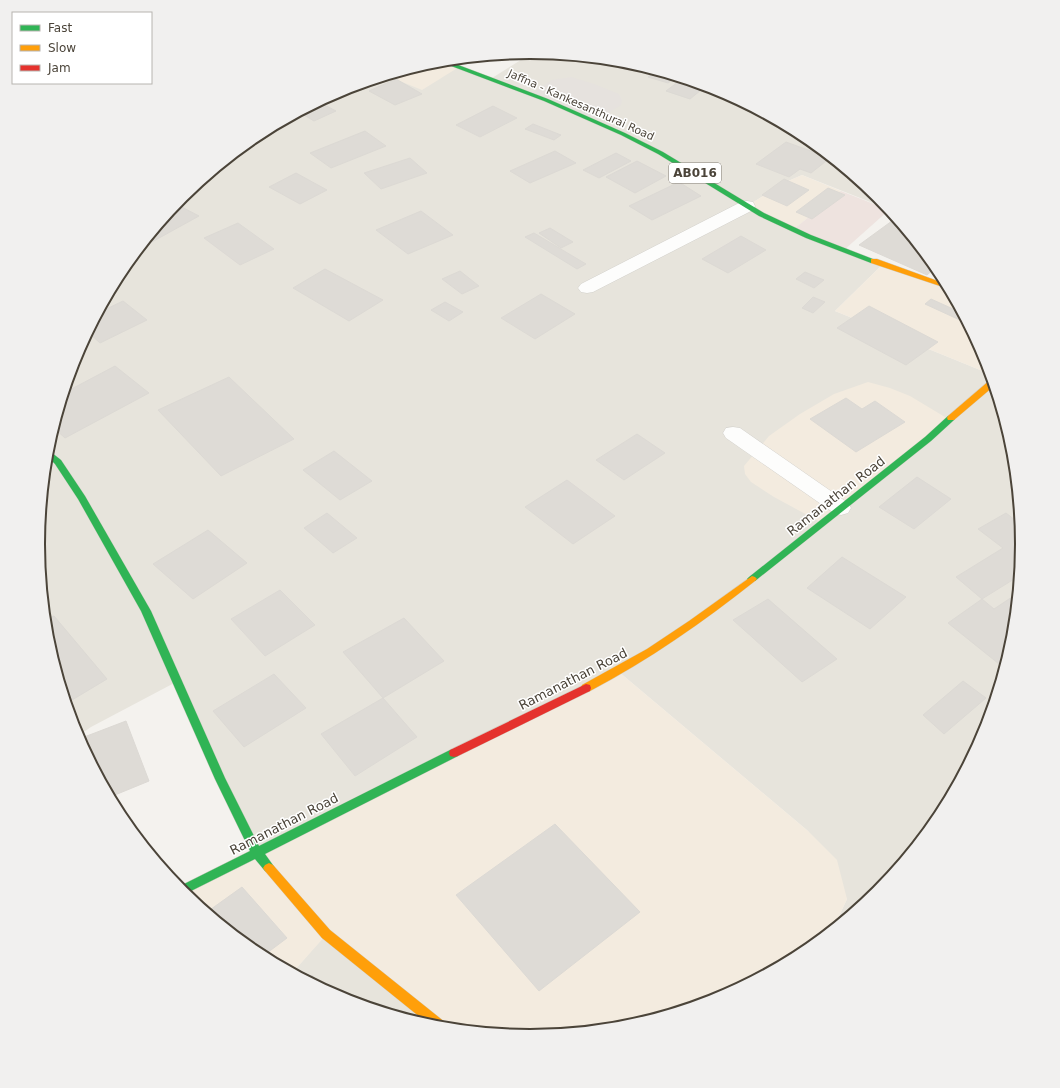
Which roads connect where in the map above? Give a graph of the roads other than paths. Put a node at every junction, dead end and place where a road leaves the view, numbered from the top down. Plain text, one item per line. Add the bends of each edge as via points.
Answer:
1 (453, 65) edge
2 (747, 206) junction
3 (938, 284) edge
4 (587, 288) dead end
5 (988, 386) edge
6 (733, 433) dead end
7 (53, 457) edge
8 (841, 508) junction
9 (256, 853) junction
10 (188, 888) edge
11 (432, 1019) edge

1 - 2 main road, Jaffna - Kankesanthurai Road / AB016 via 492,78 636,140 704,178
2 - 3 main road, Jaffna - Kankesanthurai Road / AB016 via 844,250
2 - 4 street
5 - 8 main road, Ramanathan Road via 928,439
6 - 8 lane
7 - 9 main road via 82,498 146,611 220,779
8 - 9 main road, Ramanathan Road via 716,607 619,672
9 - 10 main road, Ramanathan Road
9 - 11 main road via 326,934

